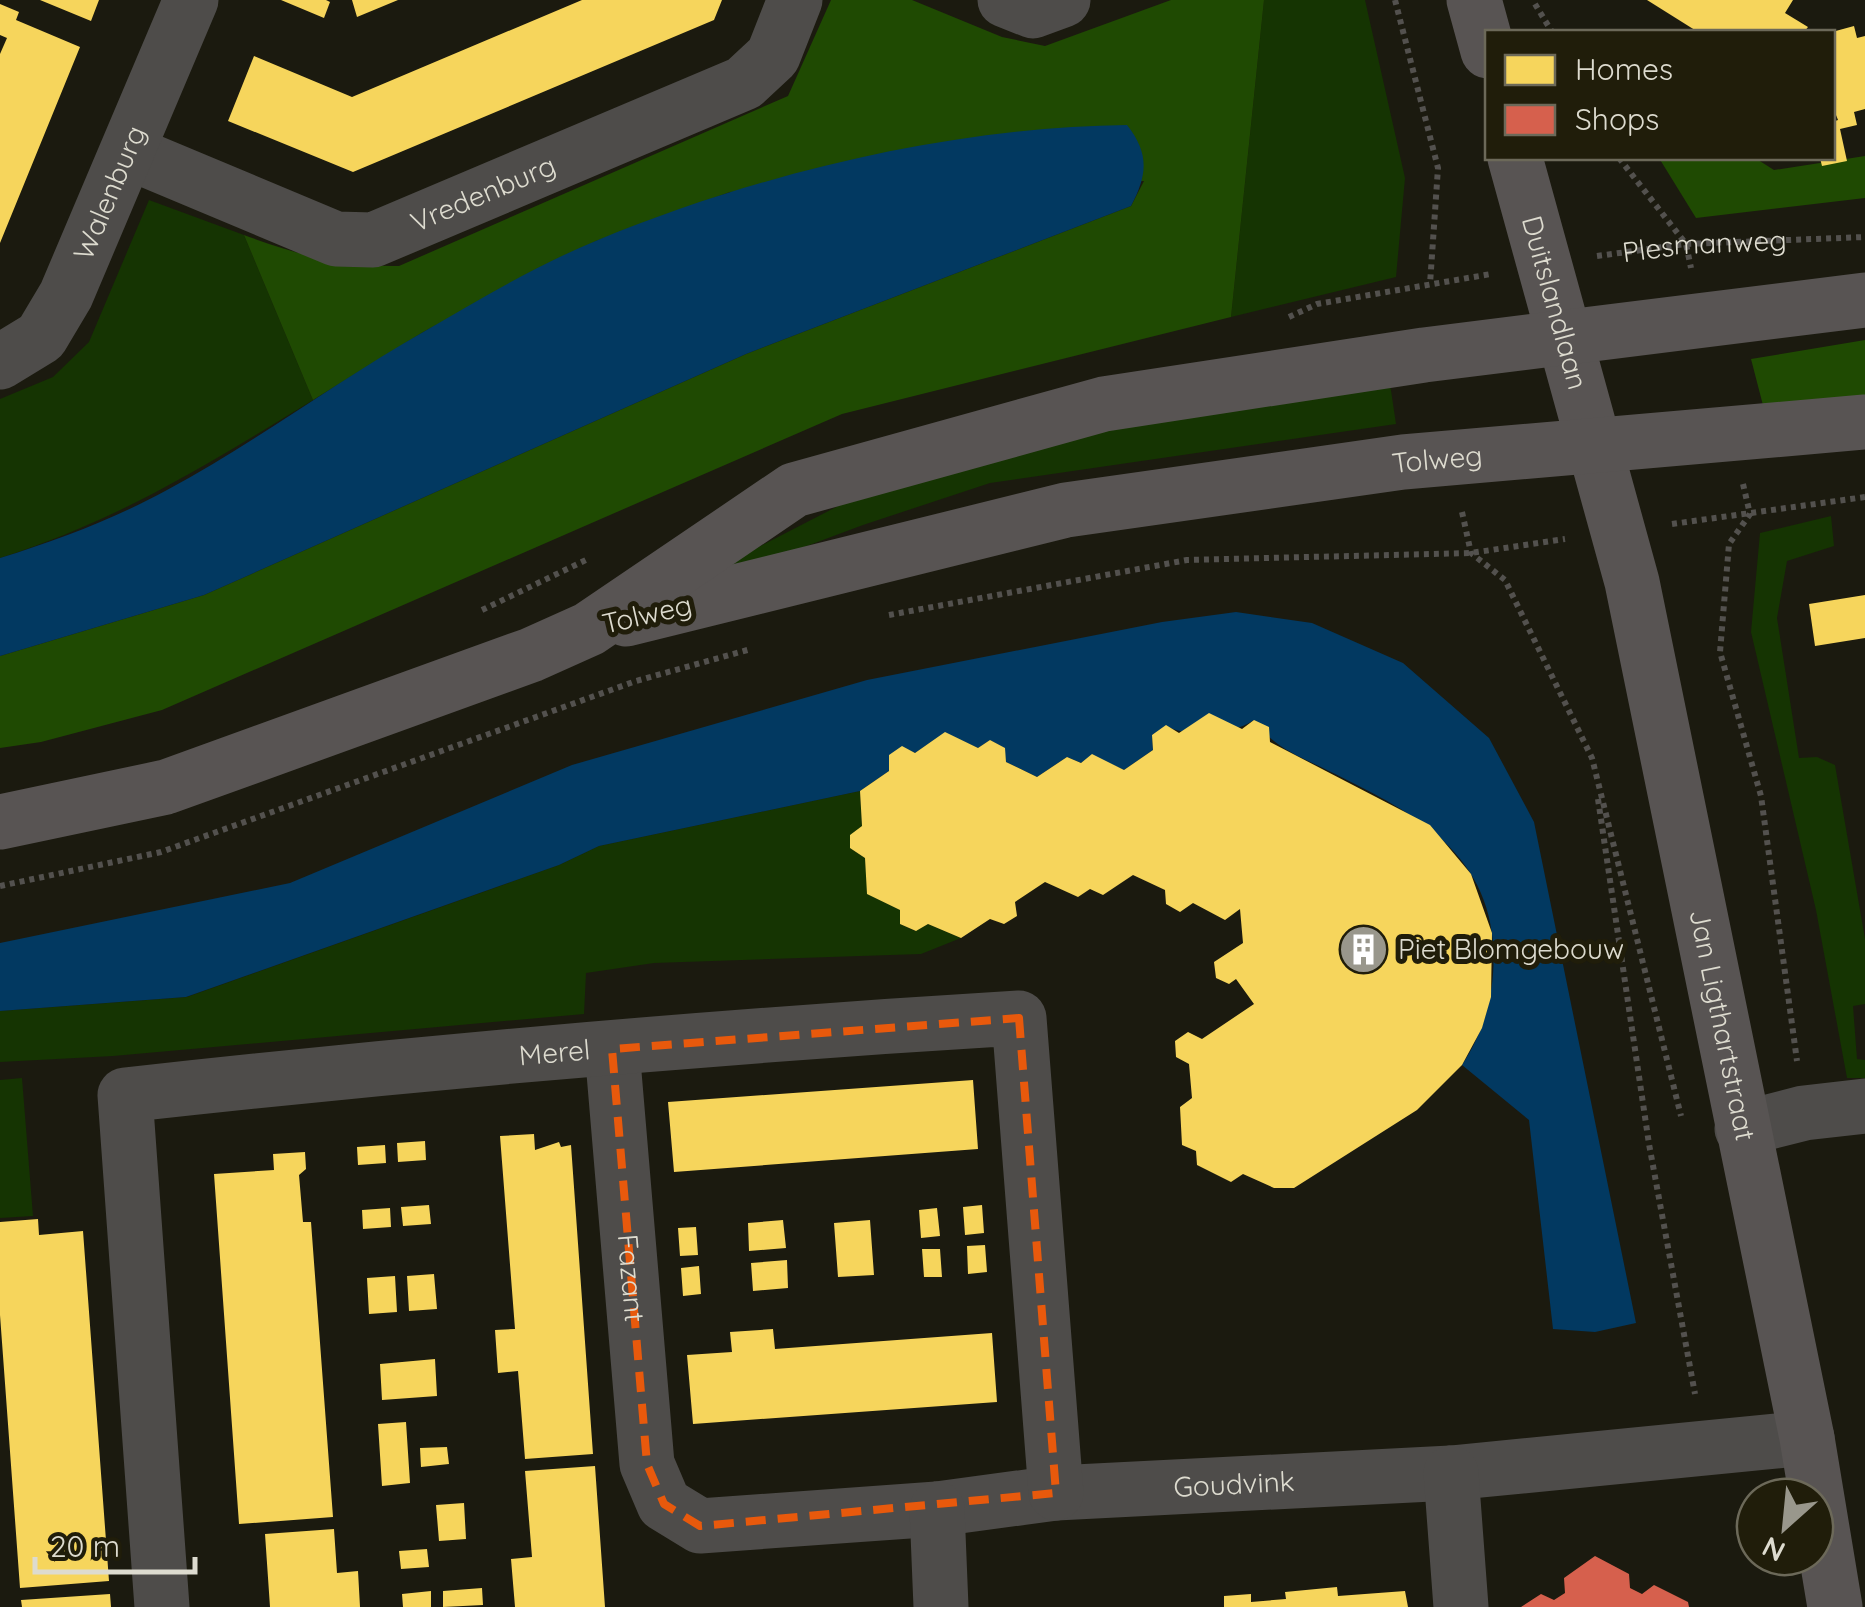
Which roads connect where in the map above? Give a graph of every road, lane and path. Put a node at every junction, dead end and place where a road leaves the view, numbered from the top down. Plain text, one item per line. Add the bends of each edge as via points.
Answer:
1 (191, 0) edge
2 (796, 0) edge
3 (1005, 0) edge
4 (1063, 0) edge
5 (1395, 0) edge
6 (1474, 0) edge
7 (1531, 0) edge
8 (1551, 30) edge
9 (1485, 40) edge
10 (128, 152) junction
11 (1516, 160) edge
12 (1621, 160) edge
13 (1865, 237) edge
14 (1686, 244) junction
15 (1544, 265) junction
16 (1430, 284) junction
17 (1865, 300) edge
18 (1704, 323) junction
19 (1562, 340) junction
20 (1424, 355) junction
21 (0, 362) edge
22 (1865, 422) edge
23 (1732, 436) junction
24 (1594, 448) junction
25 (1450, 458) junction
26 (1865, 498) edge
27 (1750, 514) junction
28 (1618, 530) junction
29 (1471, 553) junction
30 (882, 616) dead end
31 (589, 629) junction
32 (768, 644) dead end
33 (1592, 758) junction
34 (0, 822) edge
35 (0, 886) edge
36 (612, 1049) junction
37 (1865, 1106) edge
38 (1804, 1113) junction
39 (1682, 1122) dead end
40 (1742, 1129) junction
41 (1807, 1438) junction
42 (1704, 1448) junction
43 (1451, 1473) junction
44 (1056, 1493) junction
45 (664, 1504) joint
46 (937, 1509) junction
47 (162, 1607) edge
48 (941, 1607) edge
49 (1461, 1607) edge
50 (1834, 1607) edge

1 - 10 street, Walenburg
2 - 10 street, Vredenburg via 774,56 744,83 373,240 336,238
3 - 4 street via 1033,11
5 - 16 path via 1438,168
6 - 9 main road
7 - 8 path
10 - 21 street, Walenburg via 41,338
11 - 15 main road, Duitslandlaan
12 - 14 path
13 - 14 path, Plesmanweg
14 - 15 path, Plesmanweg
14 - 18 path
15 - 16 path
15 - 19 main road, Duitslandlaan
16 - 20 path via 1408,287
17 - 18 main road
18 - 19 main road
19 - 20 main road, Tolweg
19 - 24 main road, Duitslandlaan
20 - 31 main road, Tolweg via 1104,404 794,490
22 - 23 main road
23 - 24 main road
23 - 27 path
24 - 25 main road, Tolweg
24 - 28 main road, Jan Ligthartstraat
25 - 29 path
25 - 31 main road, Tolweg via 1066,510
26 - 27 path
27 - 28 path
27 - 38 path via 1729,544 1720,652 1761,796
28 - 29 path
28 - 40 main road, Jan Ligthartstraat via 1715,971
29 - 30 path via 1187,560
29 - 33 path via 1505,580
31 - 34 main road via 166,787
32 - 35 path via 636,681 162,852
33 - 39 path
33 - 42 path via 1649,1144
36 - 44 street, Merel via 1019,1018
36 - 45 street, Fazant via 646,1458
36 - 47 street, Merel via 126,1095
37 - 38 street
38 - 40 street
40 - 41 main road, Jan Ligthartstraat
41 - 42 street, Goudvink
41 - 50 main road, Jan Ligthartstraat
42 - 43 street, Goudvink
43 - 44 street, Goudvink
43 - 49 street
44 - 46 street, Goudvink
45 - 46 street, Goudvink via 700,1526
46 - 48 street

